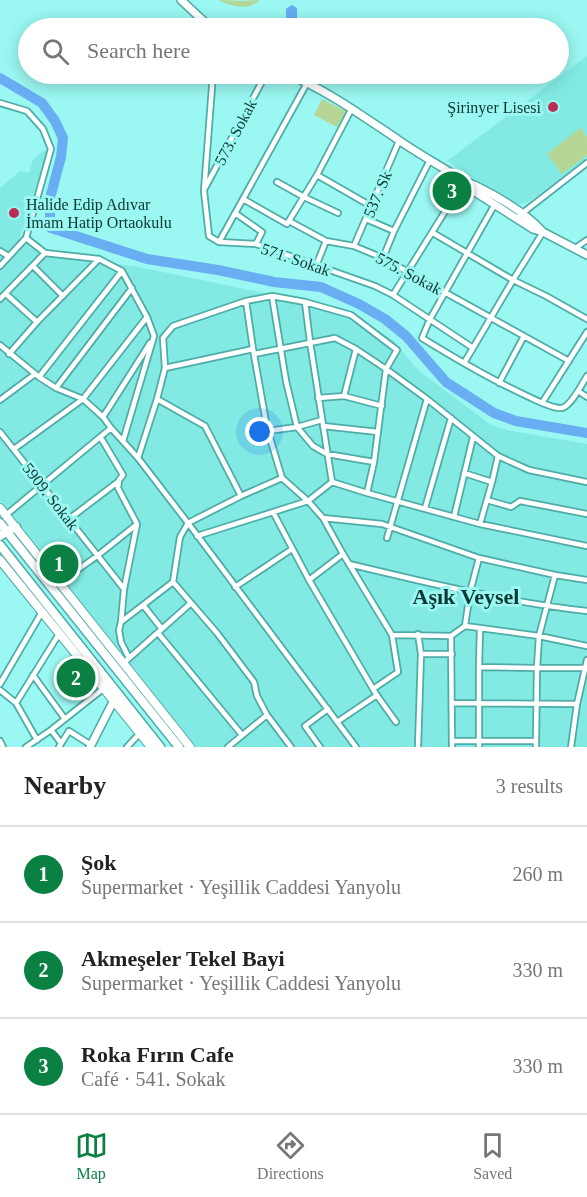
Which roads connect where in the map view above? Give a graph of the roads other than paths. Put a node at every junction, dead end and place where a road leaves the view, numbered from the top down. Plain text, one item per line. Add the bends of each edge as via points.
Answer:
1 (181, 0) edge
2 (200, 18) edge
3 (212, 84) edge
4 (261, 84) edge
5 (305, 84) edge
6 (312, 84) edge
7 (0, 103) edge
8 (352, 108) junction
9 (399, 141) junction
10 (430, 160) junction
11 (587, 163) edge
12 (317, 175) junction
13 (464, 181) junction
14 (278, 182) dead end
15 (204, 191) junction
16 (304, 197) junction
17 (243, 199) junction
18 (495, 204) junction
19 (371, 206) junction
20 (235, 213) junction
21 (338, 213) dead end
22 (520, 216) junction
23 (366, 219) junction
24 (288, 222) junction
25 (394, 231) junction
26 (543, 232) junction
27 (433, 233) junction
28 (26, 238) junction
29 (587, 240) edge
30 (326, 241) junction
31 (219, 242) junction
32 (256, 244) junction
33 (354, 246) junction
34 (574, 249) junction
35 (0, 251) edge
36 (45, 253) junction
37 (468, 253) junction
38 (587, 254) edge
39 (8, 256) junction
40 (383, 258) junction
41 (99, 259) junction
42 (0, 266) edge
43 (33, 266) junction
44 (316, 266) junction
45 (122, 272) junction
46 (408, 272) junction
47 (513, 280) junction
48 (132, 288) junction
49 (446, 292) junction
50 (6, 294) junction
51 (393, 295) junction
52 (63, 296) junction
53 (272, 296) junction
54 (0, 298) edge
55 (246, 302) junction
56 (305, 302) junction
57 (147, 317) junction
58 (491, 318) junction
59 (430, 319) junction
60 (587, 319) edge
61 (37, 322) junction
62 (587, 332) edge
63 (154, 336) junction
64 (524, 336) junction
65 (310, 342) junction
66 (0, 345) edge
67 (403, 347) dead end
68 (280, 348) junction
69 (473, 348) junction
70 (356, 349) junction
71 (397, 350) junction
72 (254, 351) junction
73 (9, 354) junction
74 (568, 362) junction
75 (464, 363) junction
76 (165, 368) junction
77 (386, 369) junction
78 (37, 376) junction
79 (587, 376) edge
80 (499, 383) junction
81 (57, 388) junction
82 (578, 391) junction
83 (344, 396) junction
84 (587, 397) edge
85 (318, 398) junction
86 (83, 399) junction
87 (157, 399) junction
88 (427, 399) junction
89 (0, 400) edge
90 (542, 402) junction
91 (382, 406) junction
92 (103, 417) junction
93 (451, 418) junction
94 (322, 423) junction
95 (297, 427) junction
96 (111, 428) junction
97 (268, 431) junction
98 (0, 432) edge
99 (378, 432) junction
100 (473, 437) junction
101 (101, 438) junction
102 (123, 441) junction
103 (14, 449) junction
104 (327, 454) junction
105 (498, 456) junction
106 (138, 458) junction
107 (374, 462) junction
108 (464, 474) junction
109 (282, 478) junction
110 (119, 480) junction
111 (332, 482) junction
112 (492, 482) junction
113 (587, 482) edge
114 (41, 485) junction
115 (368, 493) junction
116 (241, 496) junction
117 (487, 500) junction
118 (308, 501) junction
119 (398, 501) junction
120 (424, 508) junction
121 (3, 511) edge
122 (273, 512) junction
123 (587, 514) edge
124 (454, 517) junction
125 (323, 518) junction
126 (69, 519) junction
127 (0, 523) edge
128 (188, 523) junction
129 (137, 524) junction
130 (480, 524) junction
131 (391, 526) junction
132 (16, 527) junction
133 (3, 534) edge
134 (198, 536) junction
135 (387, 538) dead end
136 (0, 545) edge
137 (587, 546) edge
138 (292, 549) junction
139 (343, 554) junction
140 (97, 556) junction
141 (480, 558) junction
142 (0, 560) edge
143 (349, 564) junction
144 (555, 575) junction
145 (309, 580) junction
146 (587, 580) edge
147 (173, 582) junction
148 (59, 583) junction
149 (235, 587) junction
150 (124, 589) junction
151 (470, 592) junction
152 (191, 603) junction
153 (143, 605) junction
154 (548, 606) junction
155 (587, 610) edge
156 (42, 612) junction
157 (122, 622) junction
158 (465, 626) junction
159 (480, 628) junction
160 (160, 631) junction
161 (59, 634) junction
162 (418, 634) junction
163 (392, 635) junction
164 (451, 636) junction
165 (539, 636) junction
166 (587, 646) edge
167 (421, 654) junction
168 (452, 654) junction
169 (587, 660) edge
170 (126, 661) junction
171 (479, 667) junction
172 (537, 668) junction
173 (586, 669) edge
174 (33, 675) junction
175 (0, 684) edge
176 (104, 688) junction
177 (373, 689) junction
178 (0, 690) edge
179 (377, 695) junction
180 (114, 700) junction
181 (16, 703) junction
182 (452, 703) junction
183 (479, 704) junction
184 (536, 704) junction
185 (576, 704) junction
186 (328, 710) junction
187 (267, 715) junction
188 (65, 719) junction
189 (337, 722) junction
190 (396, 722) dead end
191 (51, 730) junction
192 (140, 733) junction
193 (242, 735) junction
194 (37, 740) junction
195 (0, 741) edge
196 (452, 744) edge
197 (479, 744) edge
198 (536, 744) edge
199 (60, 745) edge
200 (91, 746) edge
201 (3, 747) edge
202 (26, 747) edge
203 (127, 747) edge
204 (151, 747) edge
205 (160, 747) edge
206 (180, 747) edge
207 (190, 747) edge
208 (228, 747) edge
209 (291, 747) edge
210 (320, 747) edge
211 (356, 747) edge
212 (418, 747) edge
213 (571, 747) edge

1 - 2 main road
3 - 15 street
4 - 15 street, 573. Sokak
5 - 17 street
6 - 8 main road
7 - 28 street via 27,111 43,129 51,149
8 - 9 main road
8 - 12 street
9 - 10 main road
9 - 19 street, 537. Sk
10 - 13 main road
10 - 25 street
11 - 22 street
12 - 16 street
12 - 19 street
13 - 18 main road
13 - 22 main road
13 - 27 street
14 - 16 street
15 - 31 street via 209,236
16 - 21 street
16 - 24 street
17 - 20 street
17 - 24 street, 575. Sokak
18 - 22 main road
18 - 37 street
19 - 23 street, 537. Sk
20 - 31 street
20 - 32 street via 262,232
22 - 26 main road via 533,229
23 - 25 street
23 - 33 street, 537. Sk
24 - 30 street, 575. Sokak
25 - 40 street
26 - 34 main road
26 - 47 street
27 - 37 street
27 - 46 street
28 - 36 street
28 - 39 street
29 - 34 street
30 - 33 street, 575. Sokak
30 - 44 street
31 - 32 street, 571. Sokak
32 - 44 street, 571. Sokak
33 - 40 street, 575. Sokak
34 - 38 main road
35 - 39 street
36 - 41 street
36 - 43 street
37 - 47 street
37 - 49 street
39 - 42 street
40 - 46 street, 575. Sokak
41 - 45 street
41 - 52 street
43 - 50 street
43 - 52 street
44 - 51 street, 571. Sokak
45 - 48 street
45 - 78 street
46 - 49 street, 575. Sokak
46 - 51 street
47 - 58 street
47 - 60 street
48 - 57 street
48 - 81 street
49 - 58 street, 575. Sokak
49 - 59 street
50 - 54 street
50 - 61 street
51 - 59 street, 571. Sokak
52 - 61 street
53 - 55 street
53 - 56 street
53 - 68 street
55 - 72 street
55 - 76 street via 173,326 163,338
56 - 65 street
56 - 71 street via 351,315
57 - 63 street
57 - 86 street
58 - 64 street, 575. Sokak
58 - 69 street
59 - 69 street, 571. Sokak
59 - 75 street via 422,338
61 - 73 street
62 - 74 street
63 - 92 street
63 - 102 street
64 - 74 street, 575. Sokak
64 - 80 street
65 - 68 street
65 - 70 street via 335,338
65 - 85 street
66 - 73 street
67 - 71 street
68 - 72 street
68 - 95 street
69 - 75 street
70 - 77 street
70 - 83 street
71 - 77 street
72 - 76 street
72 - 97 street
73 - 78 street
74 - 90 street
75 - 80 street
76 - 87 street
77 - 88 street
77 - 91 street
78 - 81 street
78 - 89 street
79 - 82 street
80 - 90 street
81 - 86 street
82 - 84 street
82 - 90 street via 564,407
83 - 85 street
83 - 91 street
85 - 94 street
86 - 92 street
86 - 103 street
87 - 106 street
87 - 116 street via 205,426
88 - 93 street
88 - 119 street
91 - 99 street
92 - 96 street
93 - 100 street
93 - 120 street
94 - 95 street
94 - 99 street
94 - 104 street
95 - 97 street
95 - 104 street via 313,446
96 - 101 street
96 - 102 street
97 - 109 street
98 - 103 street, 5909. Sokak
99 - 107 street
100 - 105 street
100 - 108 street
101 - 110 street via 123,475
101 - 114 street
102 - 106 street
103 - 114 street, 5909. Sokak
104 - 107 street
104 - 111 street
105 - 112 street
105 - 113 street via 529,470
106 - 128 street
107 - 115 street
108 - 112 street
108 - 124 street
109 - 116 street
109 - 118 street
110 - 126 street
110 - 129 street via 118,488
111 - 115 street
111 - 118 street
112 - 117 street
114 - 121 street
114 - 126 street, 5909. Sokak
115 - 119 street
116 - 128 street
117 - 123 street via 511,507 520,501
117 - 130 street
118 - 122 street
118 - 125 street
119 - 120 street
119 - 131 street
120 - 124 street
121 - 132 main road
122 - 134 street
122 - 138 street
124 - 130 street
125 - 131 street
125 - 139 street
126 - 140 street, 5909. Sokak
127 - 133 highway
128 - 134 street
128 - 147 street via 180,537
129 - 140 street
129 - 150 street
130 - 137 street
131 - 135 street
131 - 141 street
132 - 133 highway
132 - 148 main road
133 - 206 highway
134 - 149 street
136 - 205 highway
138 - 145 street
138 - 149 street
139 - 143 street
139 - 145 street
140 - 148 street
140 - 150 street, 5909. Sokak
141 - 144 street
141 - 151 street
142 - 156 main road
143 - 151 street
143 - 163 street
144 - 146 street
144 - 154 street
145 - 177 street
147 - 152 street
147 - 153 street
148 - 170 main road
149 - 186 street
150 - 157 street
151 - 154 street
151 - 158 street
152 - 160 street
152 - 187 street via 254,682
153 - 157 street
153 - 160 street
154 - 155 street
154 - 165 street
156 - 161 main road
156 - 175 street
157 - 170 street via 119,630
158 - 159 street
158 - 164 street
159 - 165 street
159 - 171 street
160 - 170 street
160 - 193 street
161 - 174 street
161 - 176 main road
162 - 163 street
162 - 164 street
162 - 167 street
163 - 177 street via 398,672
164 - 168 street
165 - 166 street
165 - 172 street
167 - 168 street
167 - 212 street
168 - 182 street
169 - 173 street
170 - 207 main road
171 - 172 street
171 - 183 street
172 - 173 street
172 - 184 street
173 - 185 street
174 - 181 street
174 - 188 street
176 - 180 main road
176 - 188 street
177 - 179 street
178 - 181 street
179 - 189 street
179 - 190 street
180 - 192 main road
180 - 200 main road
181 - 194 street
182 - 183 street
182 - 196 street
183 - 184 street
183 - 197 street
184 - 185 street
184 - 198 street
185 - 213 street
186 - 189 street
186 - 210 street via 305,726
187 - 193 street
187 - 209 street
188 - 191 street
189 - 211 street
191 - 194 street
191 - 199 street
192 - 203 street
192 - 204 main road
193 - 208 street
194 - 202 street
195 - 201 street
196 - 197 street
197 - 198 street
199 - 200 street via 69,731

